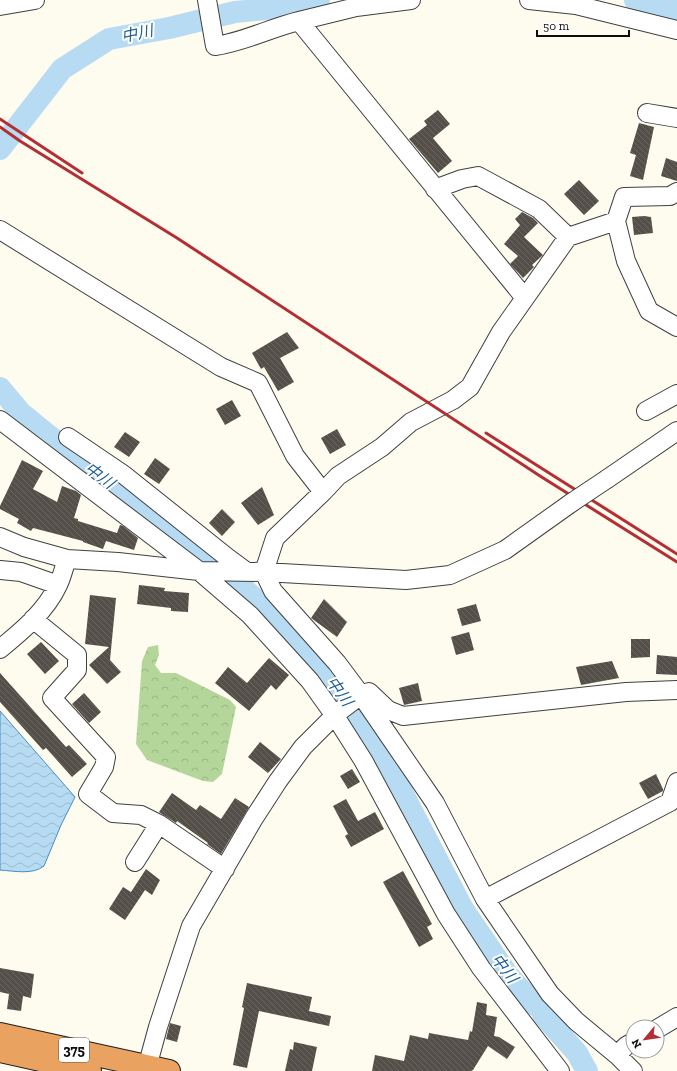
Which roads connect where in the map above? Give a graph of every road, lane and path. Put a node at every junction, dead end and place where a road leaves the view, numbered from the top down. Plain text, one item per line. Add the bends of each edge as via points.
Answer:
1 (35, 0) edge
2 (207, 0) edge
3 (411, 0) edge
4 (529, 0) edge
5 (0, 6) edge
6 (299, 21) junction
7 (677, 30) edge
8 (647, 113) dead end
9 (677, 118) edge
10 (435, 189) junction
11 (677, 192) edge
12 (616, 221) junction
13 (0, 230) edge
14 (568, 237) junction
15 (525, 298) junction
16 (677, 328) edge
17 (677, 394) edge
18 (646, 411) dead end
19 (0, 420) edge
20 (677, 431) edge
21 (68, 437) dead end
22 (323, 492) junction
23 (0, 538) edge
24 (67, 559) junction
25 (0, 570) edge
26 (199, 571) junction
27 (256, 572) junction
28 (58, 585) junction
29 (33, 619) junction
30 (0, 649) edge
31 (677, 690) edge
32 (358, 698) junction
33 (336, 714) junction
34 (677, 782) edge
35 (159, 824) junction
36 (135, 862) dead end
37 (225, 869) junction
38 (485, 899) junction
39 (677, 1017) edge
40 (665, 1024) edge
41 (0, 1034) edge
42 (625, 1047) edge
43 (0, 1051) edge
44 (617, 1055) junction
45 (147, 1069) edge
46 (90, 1071) edge
47 (169, 1071) edge
48 (560, 1071) edge
49 (633, 1071) edge

1 - 5 street
2 - 6 street via 215,46
3 - 6 street via 356,7
4 - 7 street via 576,5
6 - 10 street
8 - 9 street
10 - 14 street via 478,176 539,209
10 - 15 street
11 - 12 street via 670,196 624,197
12 - 14 street
12 - 16 street via 626,261 649,311
13 - 22 street via 221,367 258,383 295,456
14 - 15 street
15 - 22 street via 501,332 470,387 453,400 411,422 382,447 338,476
17 - 18 street
19 - 26 street
20 - 27 street, bridge via 505,550 450,575 406,580
21 - 27 street via 124,475 228,558
22 - 27 street via 275,538
23 - 24 street
24 - 26 street
24 - 28 street
25 - 28 street via 21,572
26 - 27 street
26 - 33 street via 250,615 310,681
27 - 32 street via 337,663
28 - 29 street
29 - 30 street
29 - 35 street via 77,655 78,670 52,698 106,757 104,767 88,794 113,813 141,815
31 - 32 street via 619,693 403,716 388,710 369,692
32 - 33 street
32 - 38 street via 435,803
33 - 37 street via 303,747 278,781
33 - 48 street via 446,914 481,968
34 - 38 street via 670,802
35 - 36 street
35 - 37 street
37 - 45 street via 191,926
38 - 44 street via 550,994 576,1021
39 - 40 street
41 - 45 highway, 375
42 - 44 street
43 - 46 highway, 375
44 - 49 street
45 - 47 highway, 375

